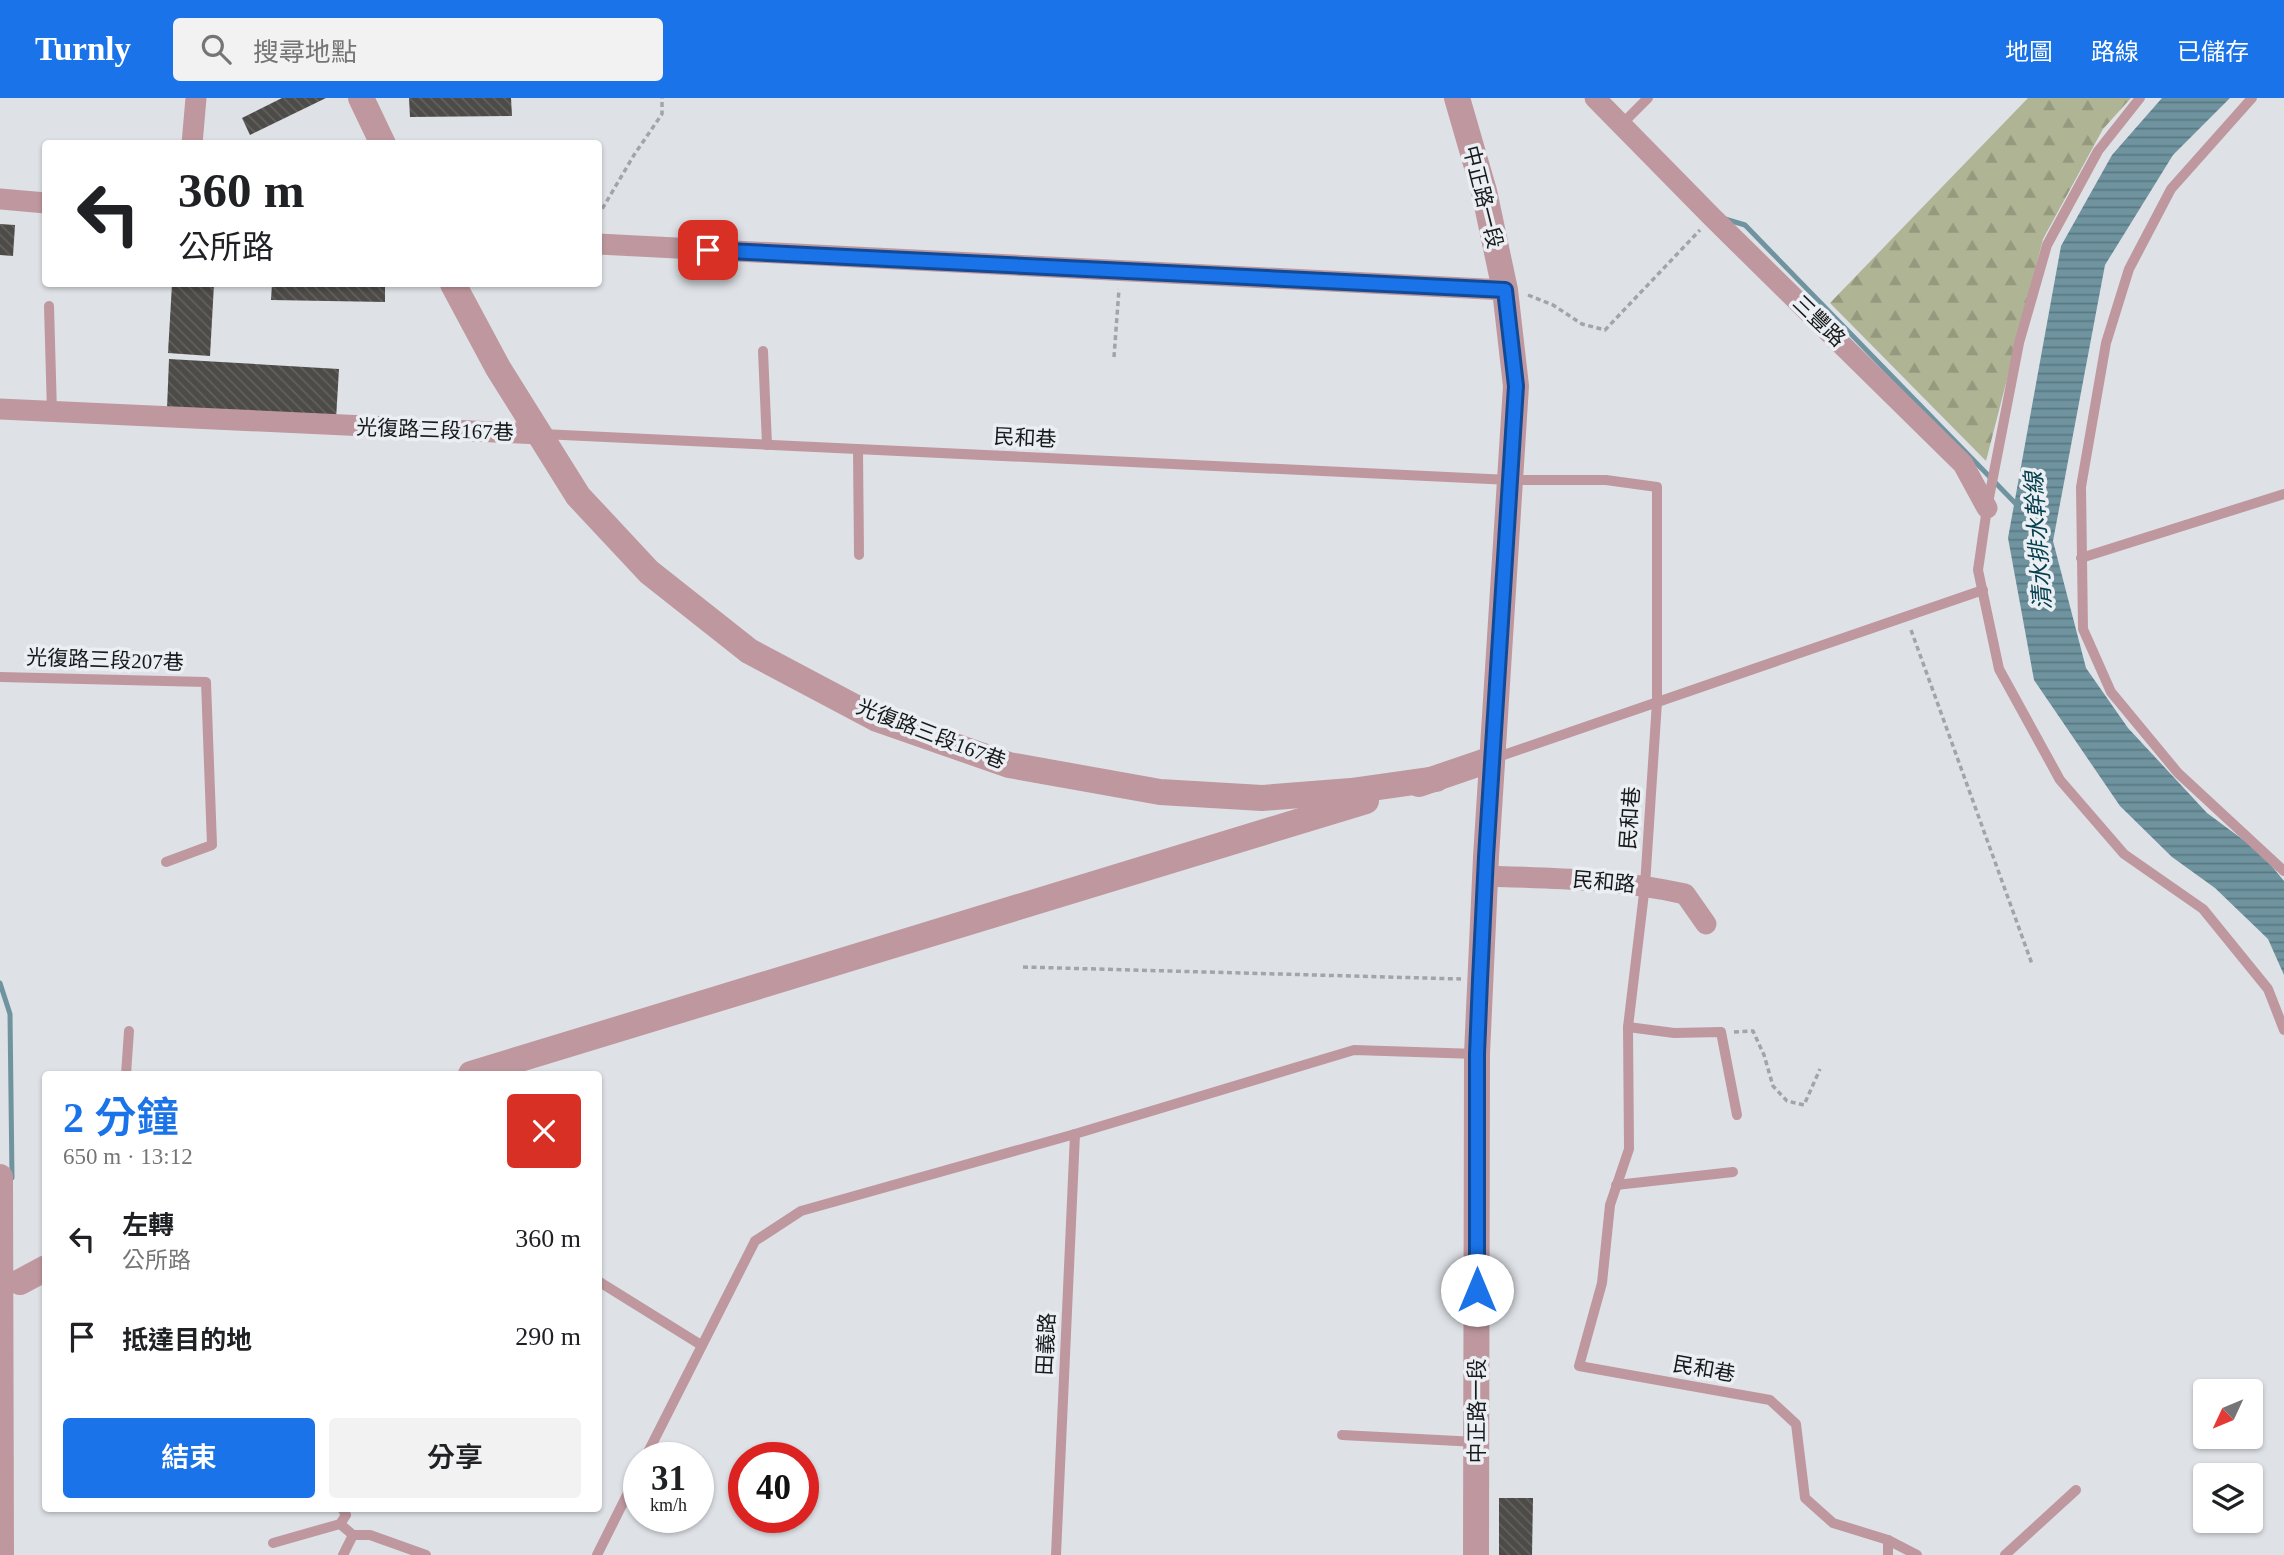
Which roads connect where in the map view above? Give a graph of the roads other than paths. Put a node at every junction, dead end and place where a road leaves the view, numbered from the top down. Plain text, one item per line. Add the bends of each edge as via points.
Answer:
1 (196, 98) edge
2 (361, 98) edge
3 (1457, 98) edge
4 (1595, 98) edge
5 (1648, 98) edge
6 (2140, 98) edge
7 (2252, 98) edge
8 (1622, 124) junction
9 (192, 140) edge
10 (381, 140) edge
11 (0, 199) edge
12 (42, 203) edge
13 (602, 244) edge
14 (455, 287) edge
15 (1505, 290) junction
16 (49, 306) dead end
17 (763, 351) dead end
18 (0, 409) edge
19 (52, 413) junction
20 (539, 434) junction
21 (767, 445) junction
22 (858, 449) junction
23 (1510, 480) junction
24 (2284, 494) edge
25 (1989, 499) junction
26 (859, 555) dead end
27 (2081, 558) junction
28 (1983, 590) junction
29 (0, 677) edge
30 (1657, 702) junction
31 (1492, 759) junction
32 (1436, 779) junction
33 (1262, 798) junction
34 (1268, 831) junction
35 (166, 862) dead end
36 (2284, 870) edge
37 (1485, 876) junction
38 (1645, 885) junction
39 (1706, 924) dead end
40 (1628, 1027) junction
41 (2284, 1030) edge
42 (129, 1031) dead end
43 (1477, 1054) junction
44 (126, 1071) edge
45 (485, 1071) edge
46 (1737, 1115) dead end
47 (1075, 1135) junction
48 (1733, 1172) dead end
49 (0, 1177) edge
50 (1616, 1185) junction
51 (0, 1191) edge
52 (42, 1270) edge
53 (602, 1283) edge
54 (6, 1290) edge
55 (701, 1345) junction
56 (1342, 1435) dead end
57 (653, 1442) edge
58 (1477, 1442) junction
59 (2076, 1490) dead end
60 (623, 1503) edge
61 (344, 1512) edge
62 (340, 1524) junction
63 (353, 1535) junction
64 (1888, 1540) junction
65 (273, 1544) dead end
66 (1, 1555) edge
67 (342, 1555) edge
68 (426, 1555) edge
69 (597, 1555) edge
70 (1056, 1555) edge
71 (1476, 1555) edge
72 (1888, 1555) edge
73 (1917, 1555) edge
74 (2005, 1555) edge

1 - 9 street
2 - 10 street
3 - 15 street, 中正路一段 via 1484,191
4 - 8 street, 三豐路
5 - 8 lane
6 - 25 lane via 2098,151 2047,246 2019,343
7 - 27 lane via 2171,189 2129,270 2106,343 2083,474
8 - 25 street, 三豐路 via 1963,464
11 - 12 street
13 - 15 street
14 - 20 street
15 - 23 street, 中正路一段 via 1516,386
16 - 19 lane
17 - 21 lane
18 - 19 street, 光復路三段167巷
19 - 20 street, 光復路三段167巷
20 - 21 lane, 民和巷
20 - 33 street, 光復路三段167巷 via 578,496 649,572 749,651 877,719 1009,765 1160,792
21 - 22 lane, 民和巷
22 - 23 lane, 民和巷
22 - 26 lane
23 - 30 lane, 民和巷 via 1606,480 1657,487
23 - 31 street, 中正路一段
24 - 27 lane
25 - 28 lane via 1978,570
27 - 36 lane via 2083,629 2111,692 2178,772
28 - 30 lane
28 - 41 lane via 1999,669 2060,780 2124,854 2203,909 2268,989
29 - 35 lane, 光復路三段207巷 via 206,682 212,845
30 - 31 lane
30 - 38 lane, 民和巷
31 - 32 street
31 - 37 street, 中正路一段
32 - 33 street, 光復路三段167巷
32 - 34 street
33 - 34 street via 1273,812
34 - 45 street
37 - 38 street, 民和路
37 - 43 street, 中正路一段
38 - 39 street, 民和路 via 1685,894
38 - 40 lane, 民和巷
40 - 46 lane via 1674,1033 1721,1032
40 - 50 lane, 民和巷 via 1629,1149
42 - 44 lane
43 - 47 lane via 1354,1050
43 - 58 street, 中正路一段
47 - 55 lane via 801,1212 755,1241
47 - 70 lane, 田義路
48 - 50 lane
49 - 51 street
50 - 64 lane, 民和巷 via 1602,1283 1579,1366 1770,1400 1796,1424 1805,1498 1833,1523
51 - 54 street
52 - 54 street
53 - 55 lane
54 - 66 street
55 - 57 lane
56 - 58 lane
58 - 71 street, 中正路一段
59 - 74 lane
60 - 69 lane
61 - 62 lane
62 - 63 lane
62 - 65 lane
63 - 67 lane
63 - 68 lane via 370,1535
64 - 72 lane
64 - 73 lane, 民和巷

